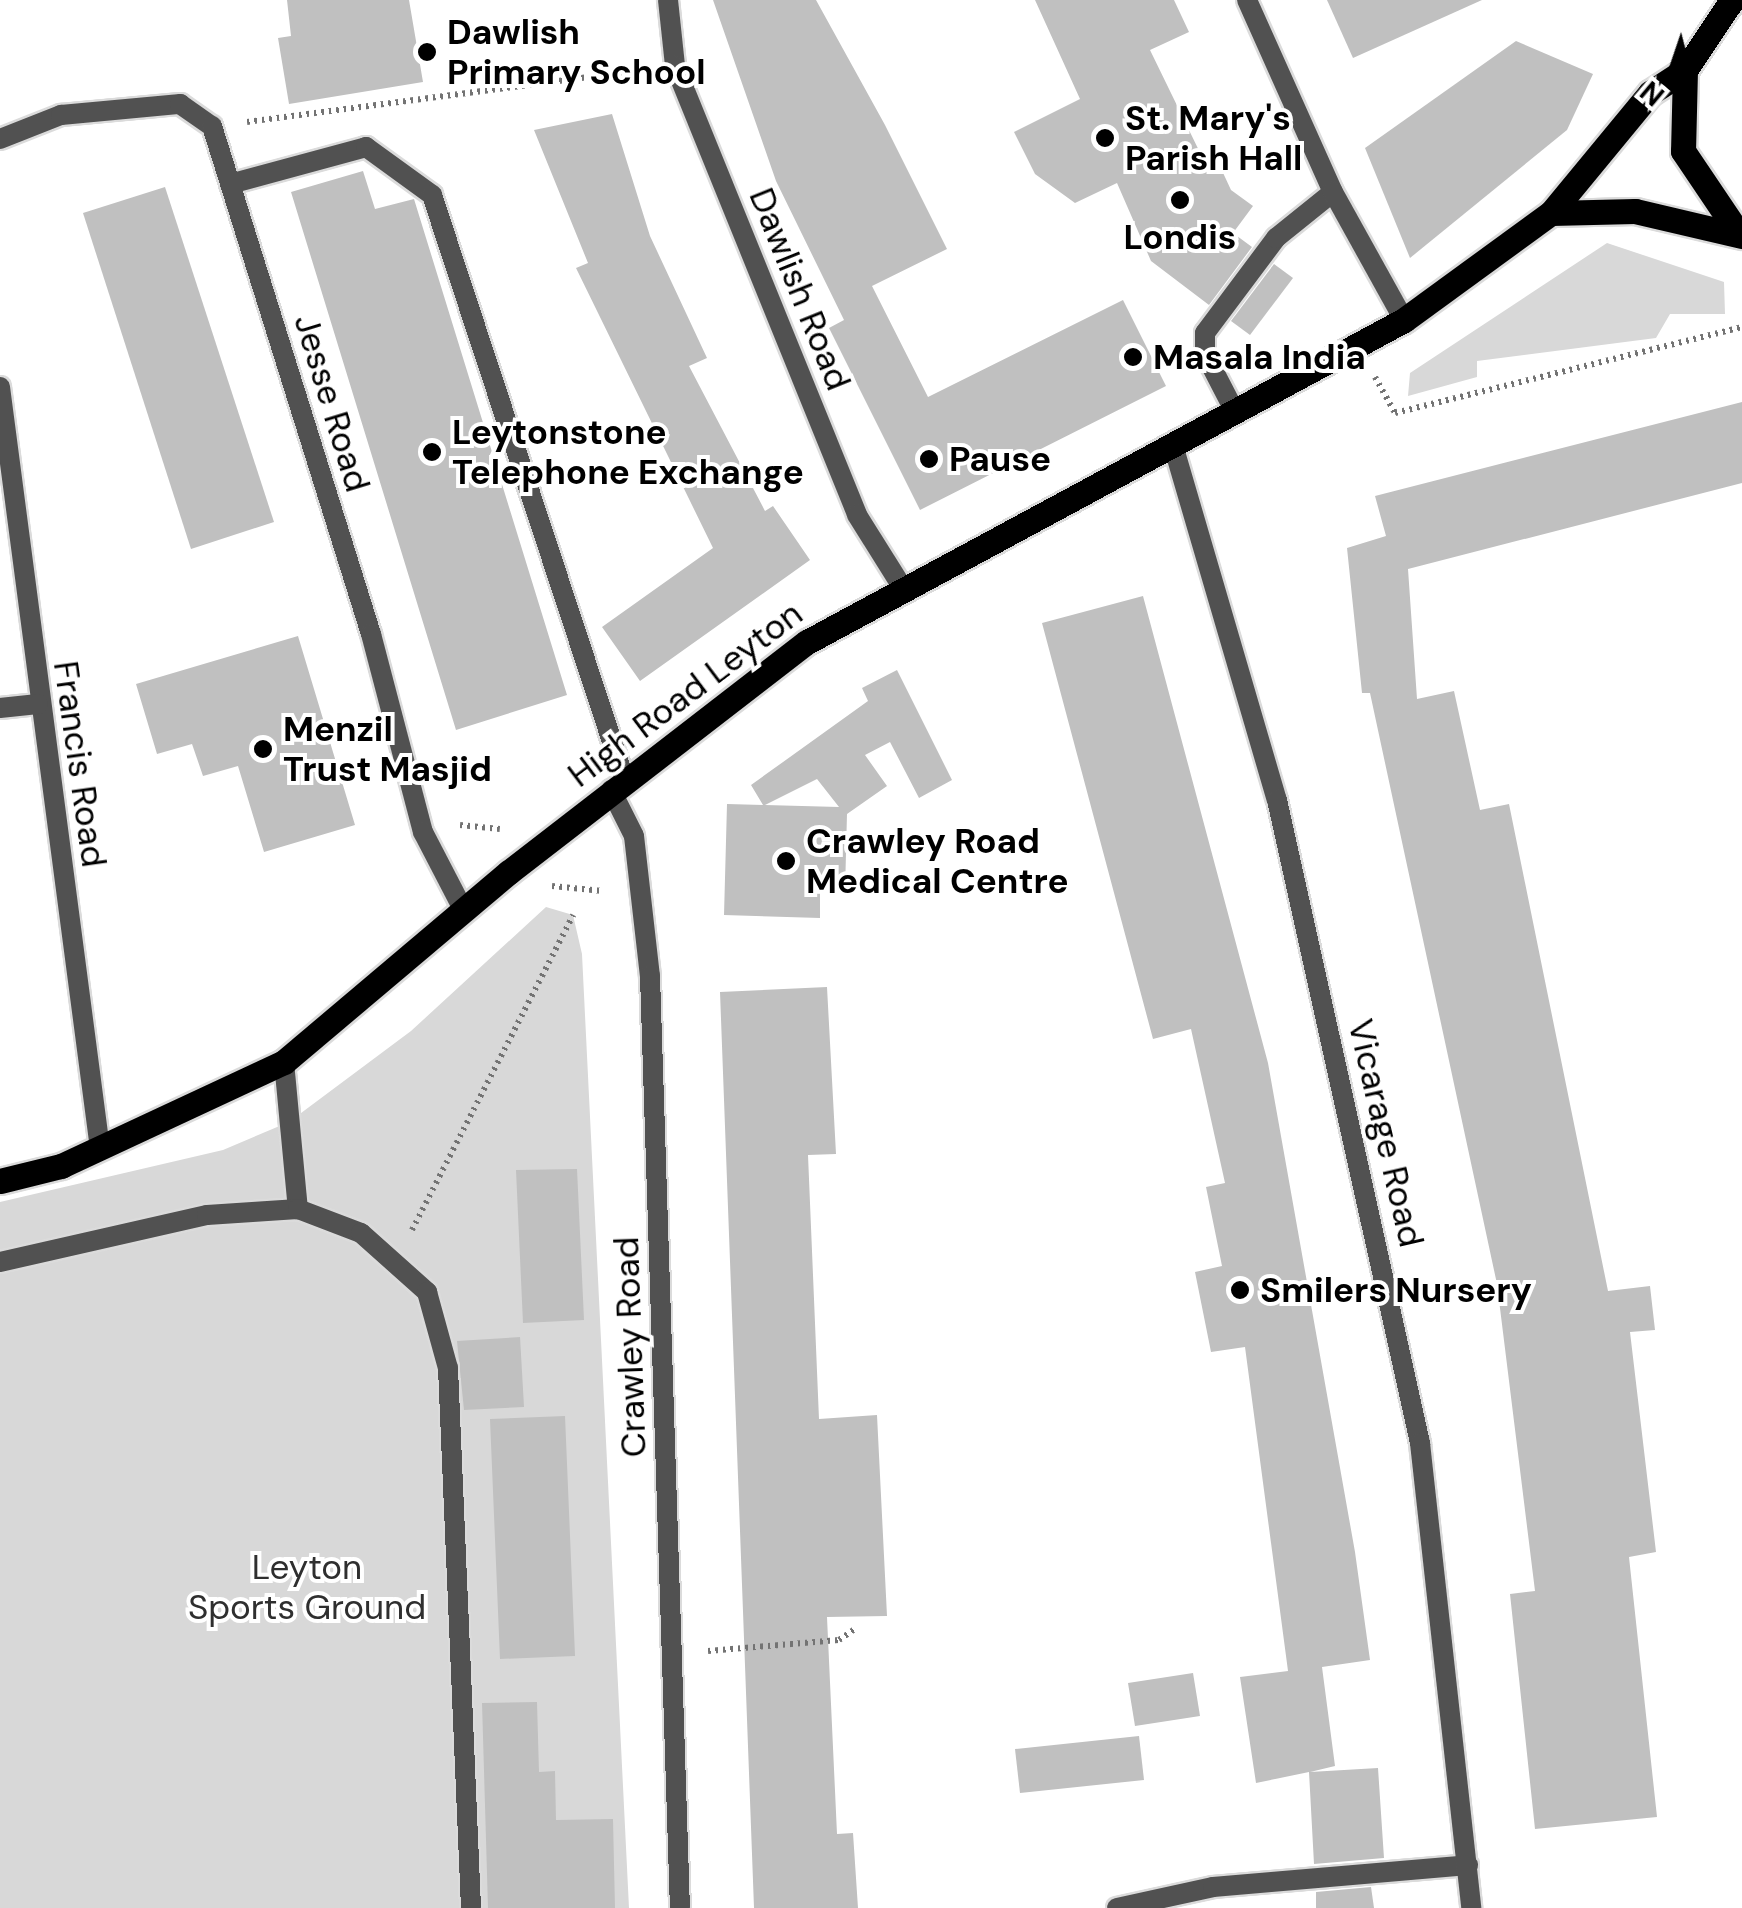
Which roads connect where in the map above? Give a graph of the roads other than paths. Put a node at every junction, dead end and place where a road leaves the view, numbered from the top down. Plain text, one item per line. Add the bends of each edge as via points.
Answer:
1 (668, 0) edge
2 (1247, 0) edge
3 (1732, 0) edge
4 (1685, 70) junction
5 (0, 140) edge
6 (230, 184) junction
7 (1332, 192) junction
8 (1551, 213) junction
9 (1740, 235) edge
10 (1404, 320) junction
11 (0, 387) edge
12 (1235, 412) junction
13 (1173, 445) junction
14 (904, 590) junction
15 (38, 704) junction
16 (0, 708) edge
17 (618, 786) junction
18 (464, 911) junction
19 (284, 1062) junction
20 (100, 1149) junction
21 (0, 1181) edge
22 (298, 1208) junction
23 (0, 1262) edge
24 (1468, 1865) junction
25 (471, 1908) edge
26 (680, 1908) edge
27 (1117, 1908) edge
28 (1470, 1908) edge

1 - 14 street, Dawlish Road via 676,66 857,516
2 - 7 street
3 - 4 main road, High Road Leyton
4 - 8 main road, High Road Leyton via 1596,152
4 - 9 main road via 1683,152
5 - 6 street, Jesse Road via 62,115 180,104 212,126
6 - 17 street, Crawley Road via 366,148 432,195
6 - 18 street, Jesse Road via 422,832
7 - 10 street
7 - 12 street via 1276,238 1205,333 1206,354
8 - 9 main road via 1635,211
8 - 10 main road, High Road Leyton
10 - 12 main road, High Road Leyton
11 - 15 street, Francis Road
12 - 13 main road, High Road Leyton
13 - 14 main road, High Road Leyton
13 - 24 street, Vicarage Road via 1276,800 1382,1260 1445,1609
14 - 17 main road, High Road Leyton via 807,642
15 - 16 street
15 - 20 street, Francis Road
17 - 18 main road, High Road Leyton
17 - 26 street, Crawley Road via 634,836 650,976
18 - 19 main road, High Road Leyton
19 - 20 main road, High Road Leyton
19 - 22 street
20 - 21 main road, High Road Leyton
22 - 23 street via 207,1215
22 - 25 street via 324,1213 397,1259 427,1292 448,1368
24 - 27 street via 1213,1887
24 - 28 street, Vicarage Road

